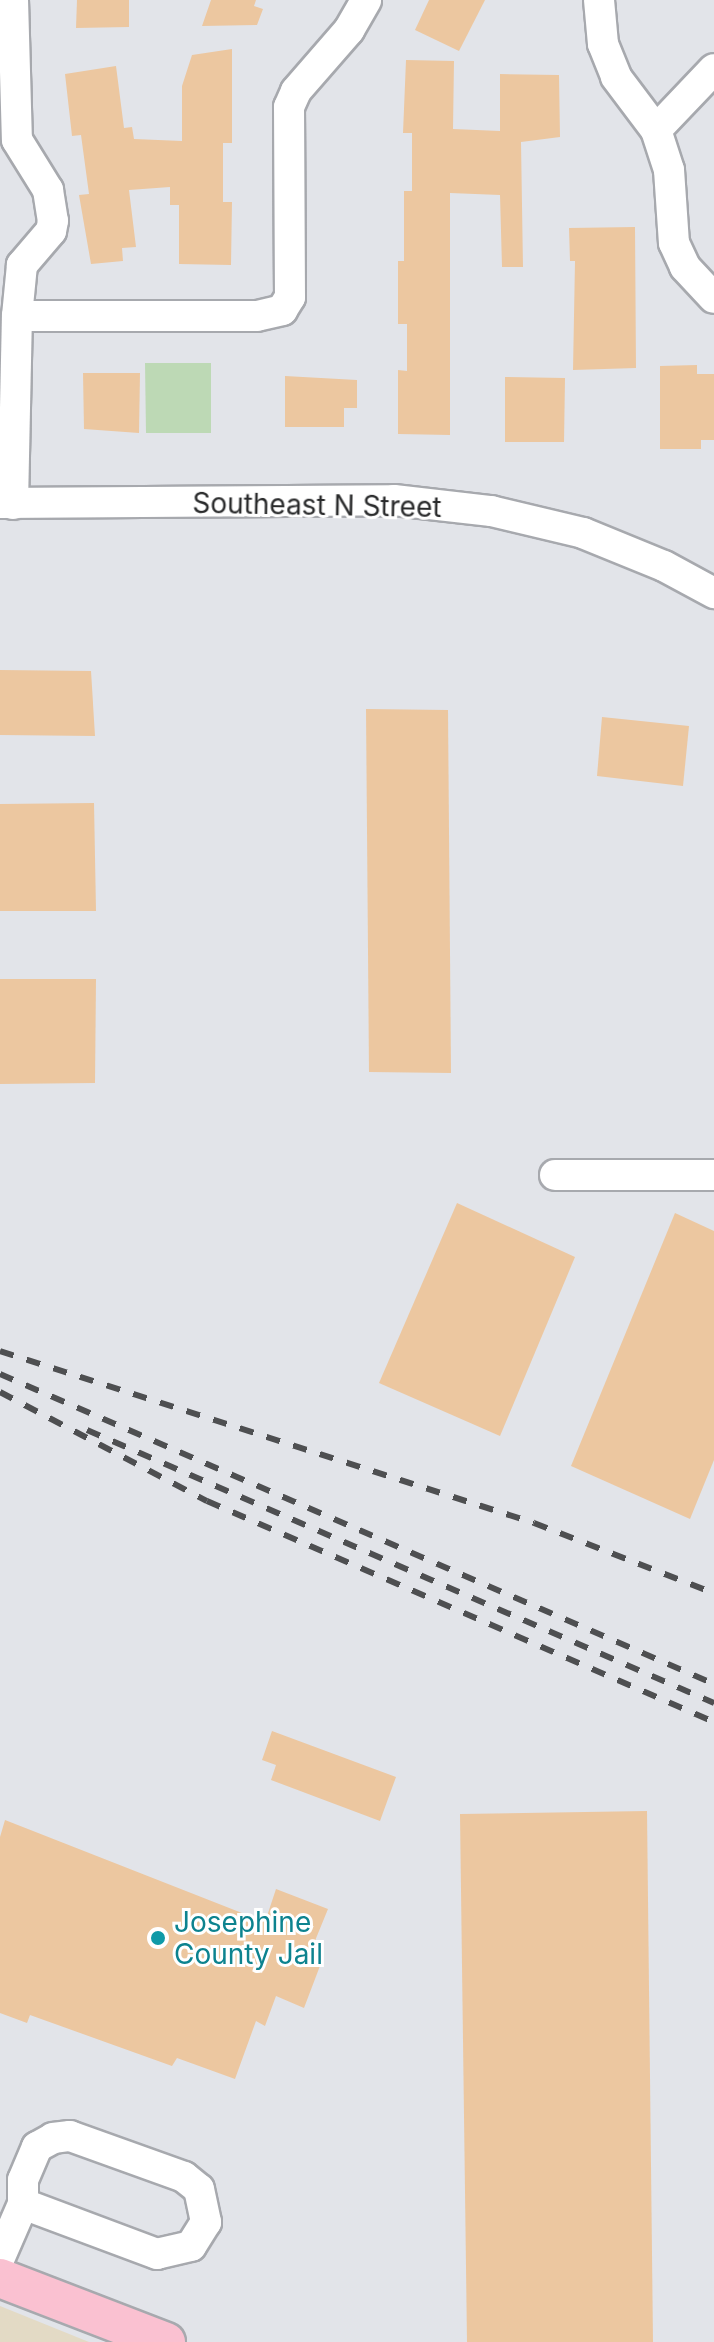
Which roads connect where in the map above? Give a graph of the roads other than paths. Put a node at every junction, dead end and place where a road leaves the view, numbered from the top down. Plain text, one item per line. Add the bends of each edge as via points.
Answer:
1 (13, 0) edge
2 (366, 0) edge
3 (599, 0) edge
4 (714, 69) edge
5 (656, 130) junction
6 (714, 298) edge
7 (17, 316) junction
8 (7, 504) edge
9 (714, 593) edge
10 (555, 1175) dead end
11 (714, 1175) edge
12 (23, 2204) junction
13 (0, 2257) edge
14 (0, 2278) edge
15 (166, 2342) edge

1 - 7 street via 17,140 48,190 53,221 51,231 22,265
2 - 7 street via 289,107 290,297 282,310 257,316
3 - 5 street via 603,44 616,77
4 - 5 street
5 - 6 street via 669,170 674,243 685,267
7 - 8 street
8 - 9 street, Southeast N Street via 394,500 491,511 583,533
10 - 11 street
12 - 12 street via 157,2254 191,2246 206,2222 199,2189 184,2177 70,2136 37,2147 23,2180
12 - 13 street
14 - 15 main road

